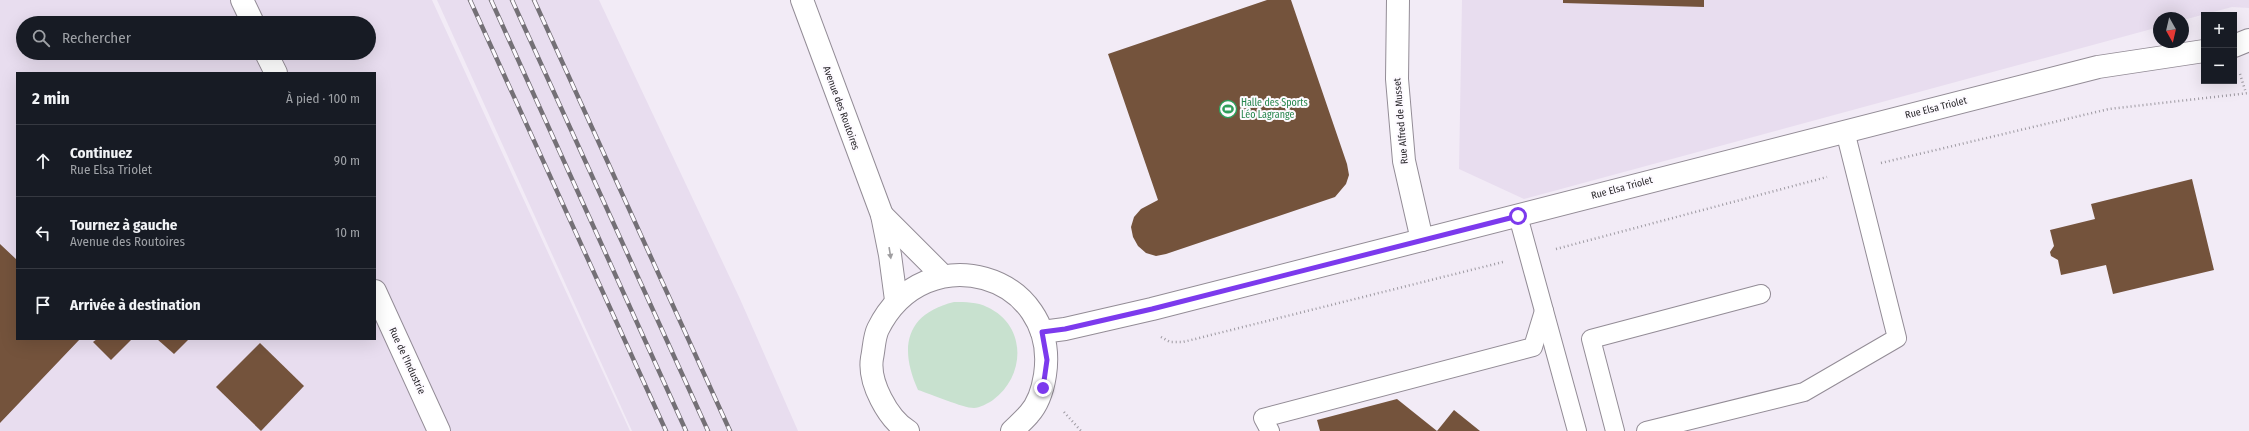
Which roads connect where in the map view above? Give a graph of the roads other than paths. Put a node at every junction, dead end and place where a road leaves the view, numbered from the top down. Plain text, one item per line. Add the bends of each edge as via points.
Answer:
1 (242, 0) edge
2 (802, 0) edge
3 (1398, 0) edge
4 (250, 16) edge
5 (2249, 40) edge
6 (2237, 45) edge
7 (2201, 51) edge
8 (270, 60) edge
9 (276, 72) edge
10 (1845, 131) junction
11 (882, 215) junction
12 (1518, 216) junction
13 (1422, 240) junction
14 (942, 275) junction
15 (376, 293) edge
16 (1761, 294) dead end
17 (896, 300) junction
18 (1544, 311) junction
19 (1042, 332) junction
20 (439, 431) edge
21 (908, 431) edge
22 (1012, 431) edge
23 (1270, 431) edge
24 (1577, 431) edge
25 (1615, 431) edge
26 (1646, 431) edge

1 - 4 street
2 - 11 street, Avenue des Routoires
3 - 13 street, Rue Alfred de Musset via 1397,79 1404,161
5 - 6 street
7 - 10 street, Rue Elsa Triolet via 2098,67
8 - 9 street
10 - 12 street, Rue Elsa Triolet
10 - 26 lane via 1897,338 1804,392
11 - 14 street, Avenue des Routoires
11 -> 17 street, Avenue des Routoires
12 - 13 street, Rue Elsa Triolet
12 - 18 lane
13 - 19 street, Rue Elsa Triolet via 1152,309
14 - 17 street via 917,284
14 - 19 street via 973,274 1003,285 1026,305
15 - 20 street, Rue de l'Industrie
16 - 25 lane via 1591,339
17 - 21 street via 877,330 871,364 880,398 900,426
18 - 23 lane via 1533,347 1263,418
18 - 24 lane
19 - 22 street via 1047,360 1043,388 1030,413

